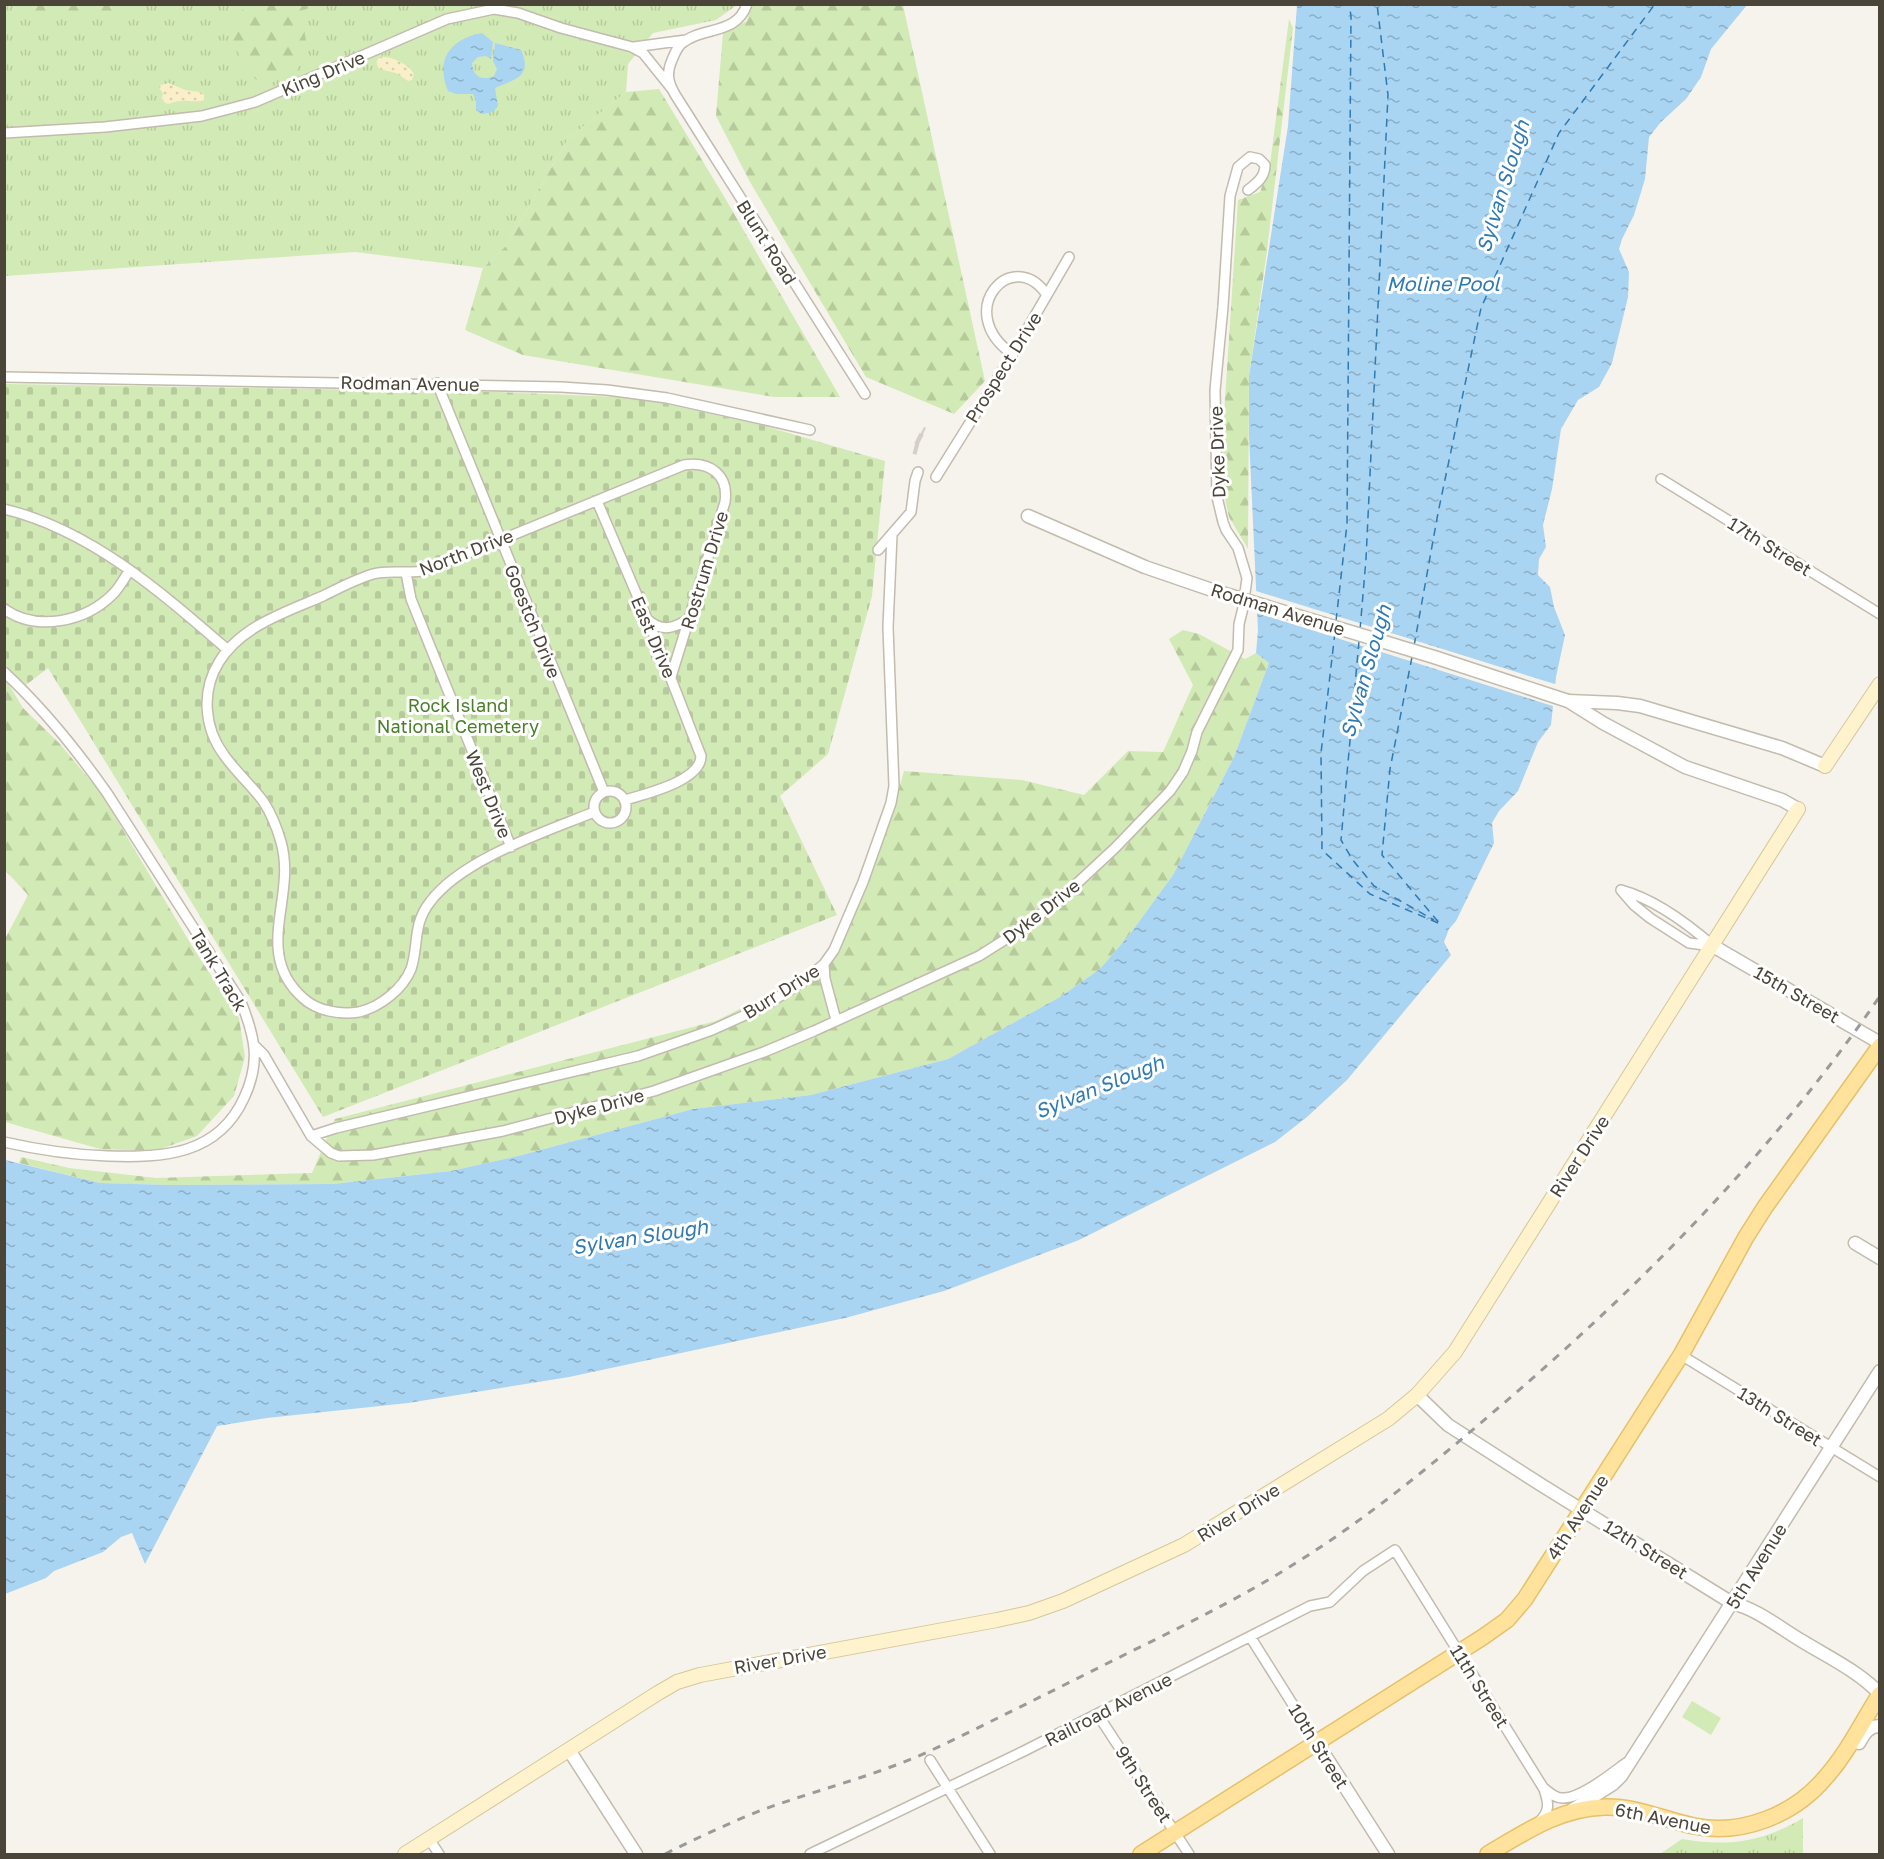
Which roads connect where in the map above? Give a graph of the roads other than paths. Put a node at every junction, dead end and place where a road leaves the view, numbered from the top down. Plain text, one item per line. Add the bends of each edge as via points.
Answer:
1 (747, 4) edge
2 (688, 40) junction
3 (632, 47) junction
4 (672, 88) junction
5 (4, 133) edge
6 (1248, 190) dead end
7 (1069, 257) dead end
8 (1047, 296) junction
9 (1012, 354) junction
10 (4, 377) edge
11 (437, 383) junction
12 (865, 394) dead end
13 (810, 430) dead end
14 (710, 467) joint
15 (918, 472) dead end
16 (936, 477) dead end
17 (1661, 478) dead end
18 (597, 501) junction
19 (4, 509) edge
20 (1028, 516) dead end
21 (892, 535) junction
22 (500, 539) junction
23 (878, 550) dead end
24 (129, 571) junction
25 (406, 573) junction
26 (4, 609) edge
27 (1880, 614) edge
28 (645, 618) junction
29 (690, 618) junction
30 (228, 650) junction
31 (4, 672) edge
32 (671, 677) junction
33 (1880, 684) edge
34 (1568, 701) junction
35 (1825, 766) joint
36 (604, 792) junction
37 (625, 800) junction
38 (1798, 809) joint
39 (594, 812) junction
40 (511, 847) junction
41 (1713, 946) junction
42 (824, 964) junction
43 (836, 1020) junction
44 (1880, 1045) edge
45 (255, 1046) junction
46 (311, 1136) junction
47 (4, 1142) edge
48 (1855, 1242) dead end
49 (1880, 1258) edge
50 (1680, 1355) junction
51 (1880, 1371) edge
52 (1417, 1395) junction
53 (1831, 1447) junction
54 (1880, 1476) edge
55 (1582, 1510) junction
56 (1395, 1550) joint
57 (1732, 1603) junction
58 (1251, 1638) junction
59 (1459, 1652) junction
60 (1880, 1694) edge
61 (1098, 1714) junction
62 (1880, 1726) edge
63 (1317, 1743) junction
64 (569, 1750) junction
65 (930, 1760) dead end
66 (1631, 1760) junction
67 (948, 1789) junction
68 (1545, 1789) junction
69 (1813, 1791) junction
70 (1566, 1814) junction
71 (1538, 1824) junction
72 (1175, 1833) junction
73 (429, 1839) junction
74 (405, 1854) edge
75 (439, 1854) edge
76 (636, 1854) edge
77 (810, 1854) edge
78 (990, 1854) edge
79 (1141, 1854) edge
80 (1189, 1854) edge
81 (1388, 1854) edge
82 (1488, 1854) edge

1 - 2 street via 744,14 729,25
2 - 3 street
2 - 4 street via 680,45 670,64 668,79
3 - 4 street, Blunt Road via 643,53
3 - 5 street, King Drive via 518,13 479,11 439,23 255,102 202,116
4 - 12 street, Blunt Road
6 - 43 street, Dyke Drive via 1265,171 1259,159 1250,157 1238,167 1230,196 1215,390 1217,497 1223,522 1239,548 1247,578 1238,650 1197,732 1183,772 1115,848 1028,926 959,966
7 - 8 street, Prospect Drive
8 - 9 street, Prospect Drive
8 - 9 street via 1042,288 1020,277 1003,282 991,292 987,300 988,320 998,340
9 - 16 street, Prospect Drive
10 - 11 street, Rodman Avenue
11 - 13 street, Rodman Avenue via 641,394
11 - 22 street, Goestch Drive
14 - 18 street, North Drive via 684,465
14 - 29 street, Rostrum Drive via 725,486 726,502
15 - 21 street via 911,513
17 - 27 street, 17th Street
18 - 22 street, North Drive
18 - 28 street, East Drive
19 - 24 street via 66,531
20 - 34 street, Rodman Avenue, bridge via 1145,567 1212,590
21 - 23 street
21 - 42 street, Burr Drive via 888,627 894,771 891,803 848,919
22 - 25 street, North Drive via 428,570
22 - 36 street, Goestch Drive
24 - 26 street via 113,594 73,618 36,622
24 - 30 street via 159,591
25 - 30 street, North Drive via 383,572 356,581 260,625
25 - 40 street, West Drive via 411,600
28 - 29 street via 654,626 668,627
28 - 32 street, East Drive
29 - 32 street, Rostrum Drive
30 - 40 street via 210,683 209,724 224,756 263,802 276,827 284,854 277,954 287,981 312,1005 338,1013 361,1011 392,995 411,968 416,934 430,901 466,870
31 - 45 street, Tank Track via 53,722 107,793 241,1002
32 - 37 street, East Drive via 701,760 686,778
33 - 35 main road
34 - 35 street via 1632,704 1782,748
34 - 38 street via 1685,767
36 - 37 street via 618,793
36 - 39 street via 594,802
37 - 39 street via 623,816 615,822 605,822
38 - 41 main road, River Drive
39 - 40 street
41 - 41 street, 15th Street via 1641,895 1620,890 1650,918 1689,943
41 - 44 street, 15th Street
41 - 52 main road, River Drive via 1455,1352
42 - 43 street
42 - 46 street, Burr Drive via 763,1007 669,1046
43 - 46 street, Dyke Drive via 764,1052 654,1091 503,1131 355,1156 331,1153
44 - 50 main road, 4th Avenue via 1758,1217
45 - 46 street, Dyke Drive
45 - 47 street, Tank Track via 251,1078 237,1112 210,1139 184,1151 161,1156 72,1155
48 - 49 street
50 - 53 street, 13th Street
50 - 55 main road, 4th Avenue
51 - 53 street, 5th Avenue
52 - 55 street, 12th Street via 1448,1425
52 - 64 main road, River Drive via 1388,1419 1184,1545 1063,1601 997,1620 700,1675 677,1682
53 - 54 street, 13th Street
53 - 57 street, 5th Avenue
55 - 57 street, 12th Street
55 - 59 main road, 4th Avenue via 1513,1614
56 - 58 street, Railroad Avenue via 1363,1571 1330,1602 1310,1606
56 - 59 street, 11th Street
57 - 60 street, 12th Street via 1760,1615 1868,1682
57 - 66 street, 5th Avenue
58 - 61 street, Railroad Avenue
58 - 63 street, 10th Street
59 - 63 main road, 4th Avenue
59 - 68 street, 11th Street
60 - 69 main road, 6th Avenue via 1838,1761
61 - 67 street, Railroad Avenue
61 - 72 street, 9th Street
62 - 69 street via 1866,1731 1845,1763
63 - 72 main road, 4th Avenue
63 - 81 street, 10th Street
64 - 73 main road, River Drive
64 - 76 street
65 - 67 street
66 - 68 street, 5th Avenue via 1571,1797 1561,1798
66 - 70 street, 5th Avenue via 1613,1784
67 - 77 street, Railroad Avenue
67 - 78 street
68 - 71 street via 1549,1808
69 - 70 main road, 6th Avenue via 1768,1819 1731,1828 1694,1826 1615,1808
70 - 71 main road, 5th Avenue
71 - 82 main road, 5th Avenue
72 - 79 main road, 4th Avenue
72 - 80 street, 9th Street
73 - 74 main road, River Drive
73 - 75 street

